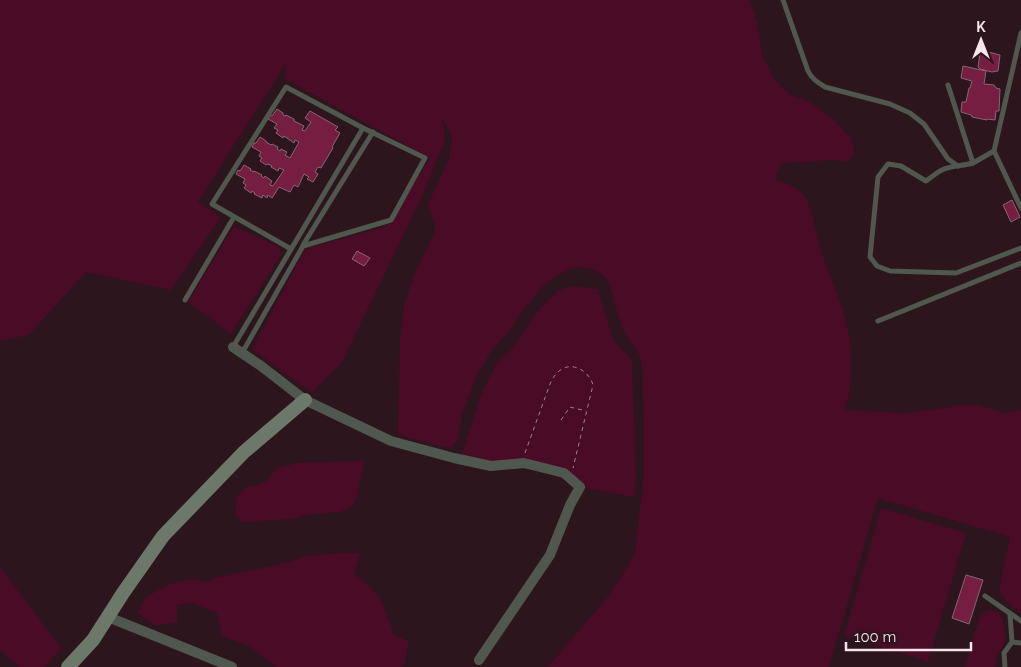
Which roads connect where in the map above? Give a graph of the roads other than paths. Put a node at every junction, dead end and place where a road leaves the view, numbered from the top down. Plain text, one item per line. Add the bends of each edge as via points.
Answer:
1 (783, 0) edge
2 (1021, 33) edge
3 (948, 85) dead end
4 (363, 128) junction
5 (373, 132) junction
6 (994, 152) junction
7 (973, 162) junction
8 (958, 166) junction
9 (1021, 208) edge
10 (234, 217) junction
11 (303, 246) junction
12 (1021, 248) edge
13 (291, 250) junction
14 (1021, 263) edge
15 (185, 300) dead end
16 (878, 321) dead end
17 (233, 347) joint
18 (242, 353) junction
19 (305, 400) junction
20 (985, 596) dead end
21 (1010, 614) junction
22 (108, 617) junction
23 (1021, 621) edge
24 (1012, 642) junction
25 (1021, 643) edge
26 (479, 660) dead end
27 (68, 667) edge
28 (232, 667) edge
29 (1005, 667) edge

1 - 8 lane via 808,71 816,82 910,112 924,124 948,159
2 - 6 lane
3 - 7 lane
4 - 5 lane
4 - 10 lane via 286,86 212,204
4 - 13 lane
5 - 11 lane
5 - 11 lane via 425,158 391,220
6 - 7 lane
6 - 9 lane
7 - 8 lane
8 - 12 lane via 944,169 926,182 901,166 888,164 878,177 870,257 877,266 890,271 956,272
10 - 13 lane
10 - 15 lane
11 - 18 lane
13 - 17 lane
14 - 16 lane
17 - 18 street
18 - 19 street
19 - 22 street via 244,452 163,536
19 - 26 street via 391,441 491,466 521,464 564,473 580,487 550,555
20 - 21 lane
21 - 23 lane
21 - 24 lane
22 - 27 street via 93,640
22 - 28 street
24 - 25 lane
24 - 29 lane via 1004,653

